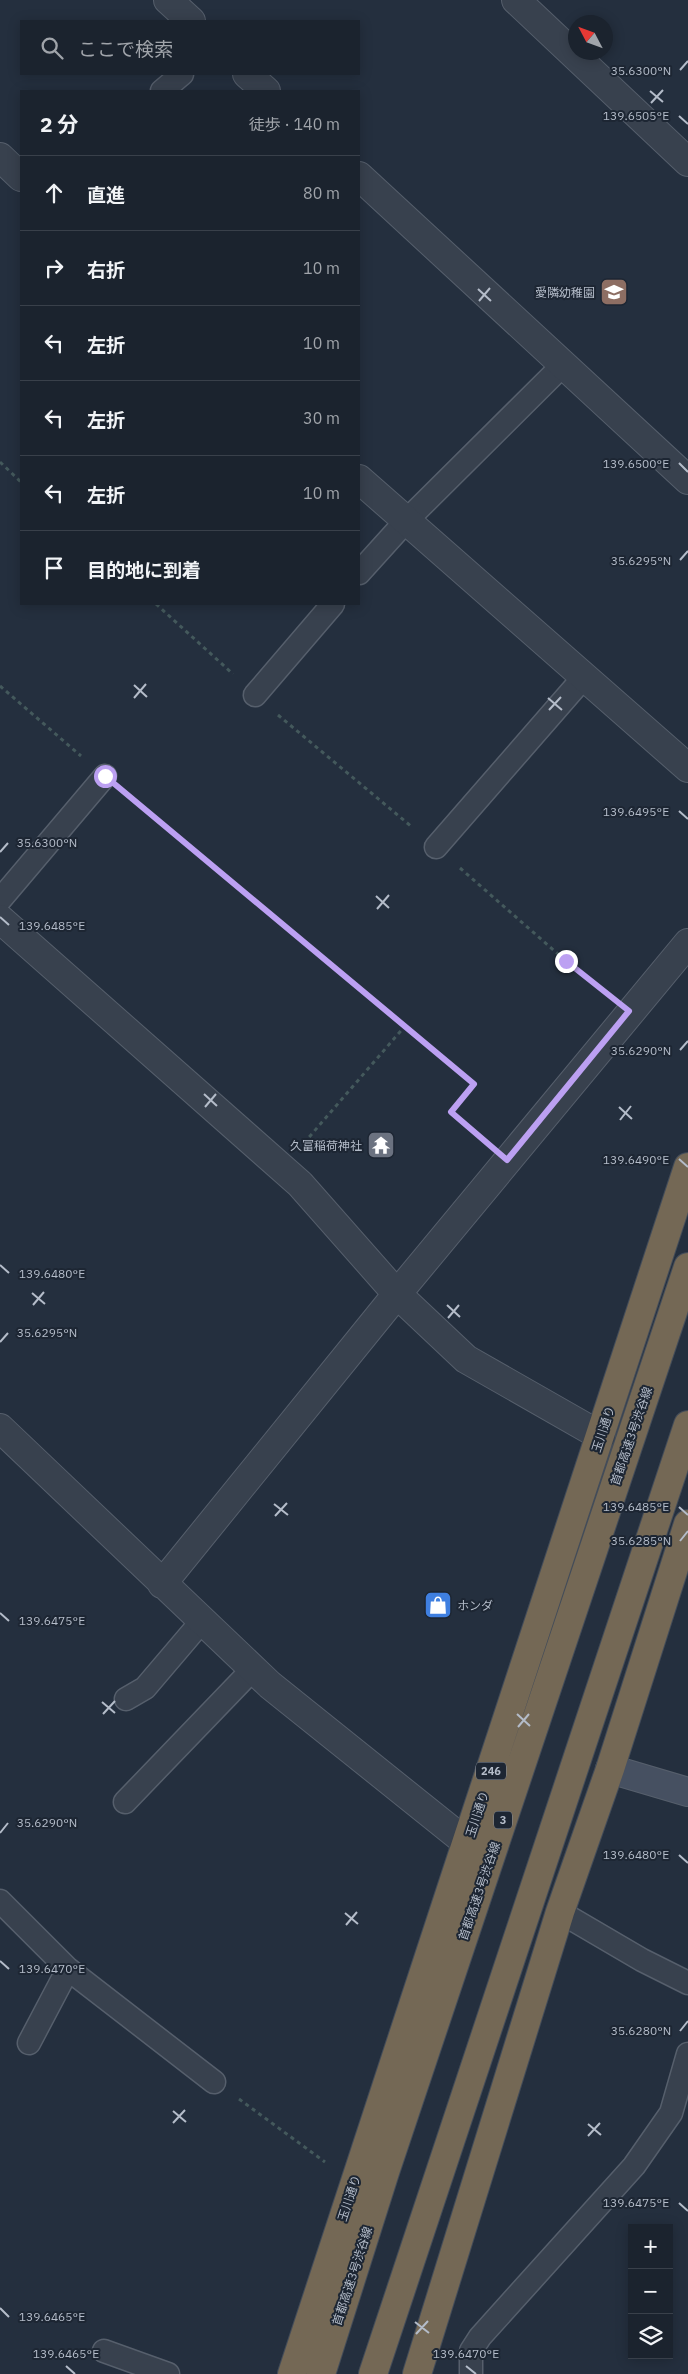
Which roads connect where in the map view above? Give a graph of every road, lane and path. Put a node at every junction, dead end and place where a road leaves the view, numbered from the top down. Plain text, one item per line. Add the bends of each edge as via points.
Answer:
1 (168, 0) edge
2 (516, 0) edge
3 (190, 20) edge
4 (181, 75) edge
5 (249, 75) edge
6 (163, 90) edge
7 (265, 90) edge
8 (0, 157) edge
9 (688, 162) edge
10 (20, 175) edge
11 (360, 177) edge
12 (563, 365) junction
13 (0, 462) edge
14 (360, 480) edge
15 (688, 480) edge
16 (20, 481) edge
17 (406, 521) junction
18 (360, 572) edge
19 (157, 605) edge
20 (331, 605) edge
21 (584, 677) junction
22 (0, 686) edge
23 (255, 695) junction
24 (688, 768) edge
25 (105, 776) junction
26 (436, 847) junction
27 (0, 900) edge
28 (0, 919) edge
29 (688, 943) edge
30 (629, 1011) junction
31 (405, 1026) junction
32 (507, 1160) junction
33 (282, 1168) junction
34 (688, 1168) edge
35 (688, 1267) edge
36 (397, 1294) junction
37 (688, 1425) edge
38 (0, 1428) edge
39 (601, 1436) junction
40 (688, 1524) edge
41 (162, 1584) junction
42 (202, 1621) junction
43 (253, 1669) junction
44 (126, 1699) dead end
45 (610, 1769) junction
46 (688, 1792) edge
47 (126, 1802) dead end
48 (467, 1843) junction
49 (0, 1901) edge
50 (560, 1912) junction
51 (68, 1969) junction
52 (688, 1982) edge
53 (29, 2043) dead end
54 (688, 2054) edge
55 (214, 2082) joint
56 (354, 2183) junction
57 (104, 2351) dead end
58 (168, 2374) edge
59 (292, 2374) edge
60 (321, 2374) edge
61 (373, 2374) edge
62 (417, 2374) edge
63 (471, 2374) edge

1 - 3 street
2 - 9 street
4 - 6 lane
5 - 7 street
8 - 10 street
11 - 12 street
12 - 15 street
12 - 17 lane
13 - 16 path
14 - 17 street
17 - 18 lane
17 - 21 street
19 - 23 path
20 - 23 lane
21 - 24 street
21 - 26 lane
22 - 25 path
23 - 26 path
25 - 27 lane
25 - 31 path
26 - 30 path via 566,961
28 - 33 street
29 - 30 street
30 - 32 street
31 - 32 path via 474,1084 451,1112
31 - 33 path
32 - 36 street
33 - 36 street via 300,1184
34 - 39 highway, 玉川通り / 246
35 - 60 highway, 首都高速3号渋谷線 / 3 via 385,2172
36 - 39 street via 466,1359
36 - 41 street
37 - 61 highway
38 - 41 street
39 - 48 highway, 玉川通り / 246
40 - 45 highway
41 - 42 street
42 - 43 street
42 - 44 lane via 145,1688
43 - 47 lane
43 - 48 street
45 - 46 street
45 - 50 highway
48 - 56 highway, 玉川通り / 246
49 - 51 lane
50 - 52 lane via 642,1960
50 - 62 highway
51 - 53 lane
51 - 55 lane
54 - 63 lane via 671,2113 634,2166 480,2337 471,2351
55 - 56 path
56 - 59 highway, 玉川通り / 246
57 - 58 lane

